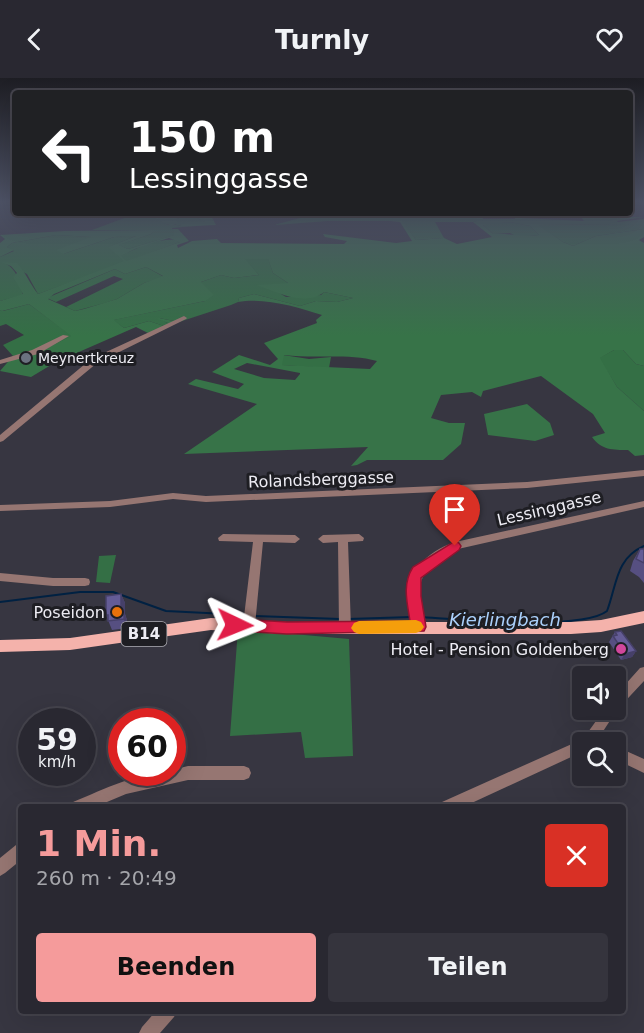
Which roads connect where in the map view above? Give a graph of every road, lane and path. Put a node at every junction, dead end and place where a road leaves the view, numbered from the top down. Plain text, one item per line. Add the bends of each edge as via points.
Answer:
1 (184, 318) dead end
2 (65, 336) dead end
3 (0, 362) edge
4 (0, 439) edge
5 (644, 473) edge
6 (644, 504) edge
7 (0, 508) edge
8 (223, 538) dead end
9 (343, 538) junction
10 (359, 538) dead end
11 (258, 539) junction
12 (295, 539) dead end
13 (323, 539) dead end
14 (0, 577) edge
15 (85, 582) dead end
16 (644, 616) edge
17 (250, 620) junction
18 (418, 621) junction
19 (345, 623) junction
20 (0, 646) edge
21 (644, 672) edge
22 (626, 692) edge
23 (572, 750) edge
24 (626, 757) edge
25 (644, 766) edge
26 (244, 773) dead end
27 (85, 804) edge
28 (454, 804) edge
29 (18, 853) edge
30 (0, 868) edge
31 (165, 1014) edge
32 (148, 1033) edge

1 - 4 street via 94,361
2 - 3 street via 35,352
5 - 7 street, Rolandsberggasse via 527,485 206,499 173,496 110,504
6 - 18 street, Lessinggasse via 447,550 414,577
8 - 11 street
9 - 10 street
9 - 13 street
9 - 19 street
11 - 12 street
11 - 17 street
14 - 15 street
16 - 18 main road, B14 via 571,628
17 - 19 main road, B14
17 - 20 main road, B14 via 70,644
18 - 19 main road, B14
21 - 22 street
23 - 28 street
24 - 25 street
26 - 27 street via 188,773 126,787
29 - 30 street
31 - 32 street

